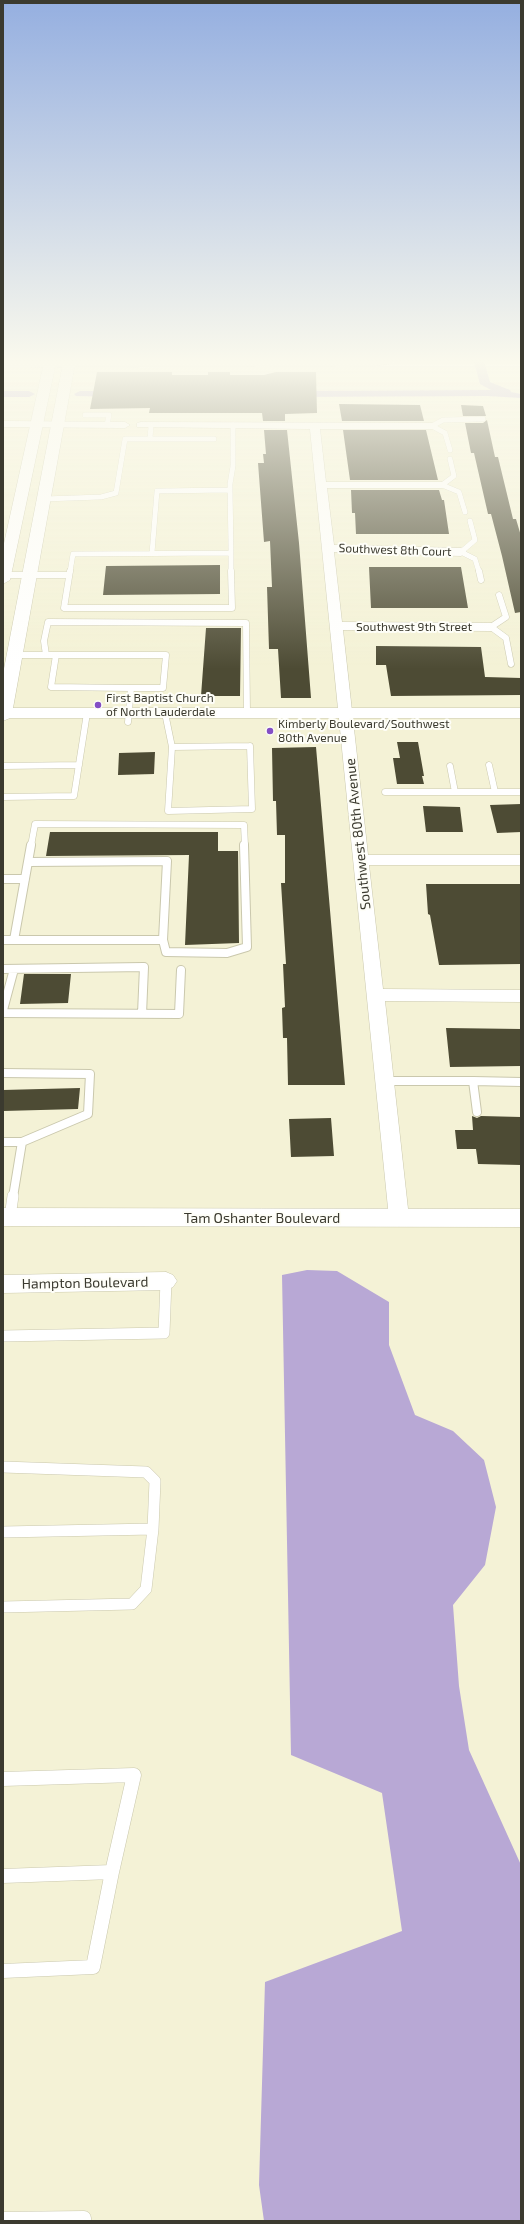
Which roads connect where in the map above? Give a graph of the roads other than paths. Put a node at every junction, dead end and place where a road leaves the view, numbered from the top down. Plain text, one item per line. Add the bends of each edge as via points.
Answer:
1 (29, 462) edge
2 (51, 462) edge
3 (121, 462) edge
4 (231, 462) edge
5 (319, 462) edge
6 (451, 462) edge
7 (442, 484) junction
8 (322, 485) junction
9 (230, 490) junction
10 (44, 499) junction
11 (465, 512) dead end
12 (470, 521) dead end
13 (328, 548) junction
14 (462, 552) junction
15 (152, 553) junction
16 (231, 553) junction
17 (30, 575) junction
18 (69, 575) junction
19 (4, 578) edge
20 (481, 580) dead end
21 (499, 595) dead end
22 (337, 626) junction
23 (491, 627) junction
24 (15, 655) junction
25 (46, 655) junction
26 (56, 655) junction
27 (511, 664) dead end
28 (130, 688) junction
29 (247, 713) junction
30 (521, 714) edge
31 (3, 716) edge
32 (86, 717) junction
33 (128, 718) junction
34 (166, 718) junction
35 (346, 718) junction
36 (521, 724) edge
37 (172, 747) junction
38 (79, 765) junction
39 (489, 765) dead end
40 (3, 766) edge
41 (450, 766) dead end
42 (385, 792) dead end
43 (455, 792) junction
44 (496, 792) junction
45 (521, 792) edge
46 (3, 797) edge
47 (361, 860) junction
48 (521, 860) edge
49 (28, 862) junction
50 (3, 879) edge
51 (25, 879) junction
52 (3, 940) edge
53 (14, 940) junction
54 (163, 940) junction
55 (3, 969) edge
56 (14, 969) junction
57 (181, 970) dead end
58 (376, 995) junction
59 (521, 996) edge
60 (3, 1012) edge
61 (142, 1014) junction
62 (3, 1073) edge
63 (385, 1082) junction
64 (473, 1082) junction
65 (521, 1082) edge
66 (477, 1112) dead end
67 (3, 1142) edge
68 (22, 1142) junction
69 (7, 1217) edge
70 (399, 1218) junction
71 (521, 1218) edge
72 (166, 1281) joint
73 (3, 1284) edge
74 (3, 1336) edge
75 (3, 1467) edge
76 (153, 1529) junction
77 (3, 1532) edge
78 (3, 1607) edge
79 (3, 1779) edge
80 (112, 1872) junction
81 (3, 1876) edge
82 (3, 1971) edge
83 (3, 2219) edge
84 (84, 2221) edge

1 - 19 street
2 - 10 street
3 - 10 lane via 116,493 101,497
4 - 9 lane
5 - 8 street, Southwest 80th Avenue
6 - 7 lane via 454,476
7 - 8 street
7 - 11 lane via 459,492
8 - 13 street, Southwest 80th Avenue
9 - 15 lane via 157,491
9 - 16 lane
10 - 17 street
12 - 14 lane via 475,540
13 - 14 street, Southwest 8th Court
13 - 22 street, Southwest 80th Avenue
14 - 20 lane via 475,558
15 - 16 lane
15 - 18 lane via 73,554
16 - 18 lane via 232,608 64,608
17 - 18 lane
17 - 19 lane
17 - 24 street
21 - 23 lane via 506,617
22 - 23 street, Southwest 9th Street
22 - 35 street, Southwest 80th Avenue
23 - 27 lane via 506,638
24 - 25 lane
24 - 31 street
25 - 26 lane
25 - 29 lane via 44,641 48,622 246,623
26 - 28 lane via 51,687
26 - 28 lane via 166,655 162,688
28 - 33 lane
29 - 34 street
29 - 35 street
30 - 35 street
31 - 32 street
32 - 33 street
32 - 38 lane
33 - 34 street
34 - 35 street
34 - 37 lane
35 - 36 street
35 - 47 street, Southwest 80th Avenue
37 - 37 lane via 250,746 252,809 168,810
38 - 40 lane
38 - 46 lane via 74,796
39 - 44 lane
41 - 43 lane
42 - 43 lane
43 - 44 lane
44 - 45 lane
47 - 48 street
47 - 58 street, Southwest 80th Avenue
49 - 51 lane
49 - 54 lane via 168,862
49 - 54 lane via 35,824 244,825 247,947 227,953 166,952
50 - 51 lane
51 - 53 lane
52 - 53 lane
53 - 54 lane
55 - 56 lane
56 - 60 lane
56 - 61 lane via 144,967
57 - 61 lane via 179,1014
58 - 59 street
58 - 63 street, Southwest 80th Avenue
60 - 61 lane
62 - 68 lane via 90,1074 88,1114
63 - 64 lane
63 - 70 street, Southwest 80th Avenue
64 - 65 lane
64 - 66 lane
67 - 68 lane
68 - 69 lane
69 - 70 street, Tam Oshanter Boulevard
70 - 71 street, Tam Oshanter Boulevard
72 - 73 street, Hampton Boulevard
72 - 74 lane via 164,1332
75 - 76 lane via 146,1472 155,1481
76 - 77 lane
76 - 78 lane via 146,1588 132,1604
79 - 80 lane via 134,1775
80 - 81 lane
80 - 82 lane via 93,1967
83 - 84 lane via 84,2218

